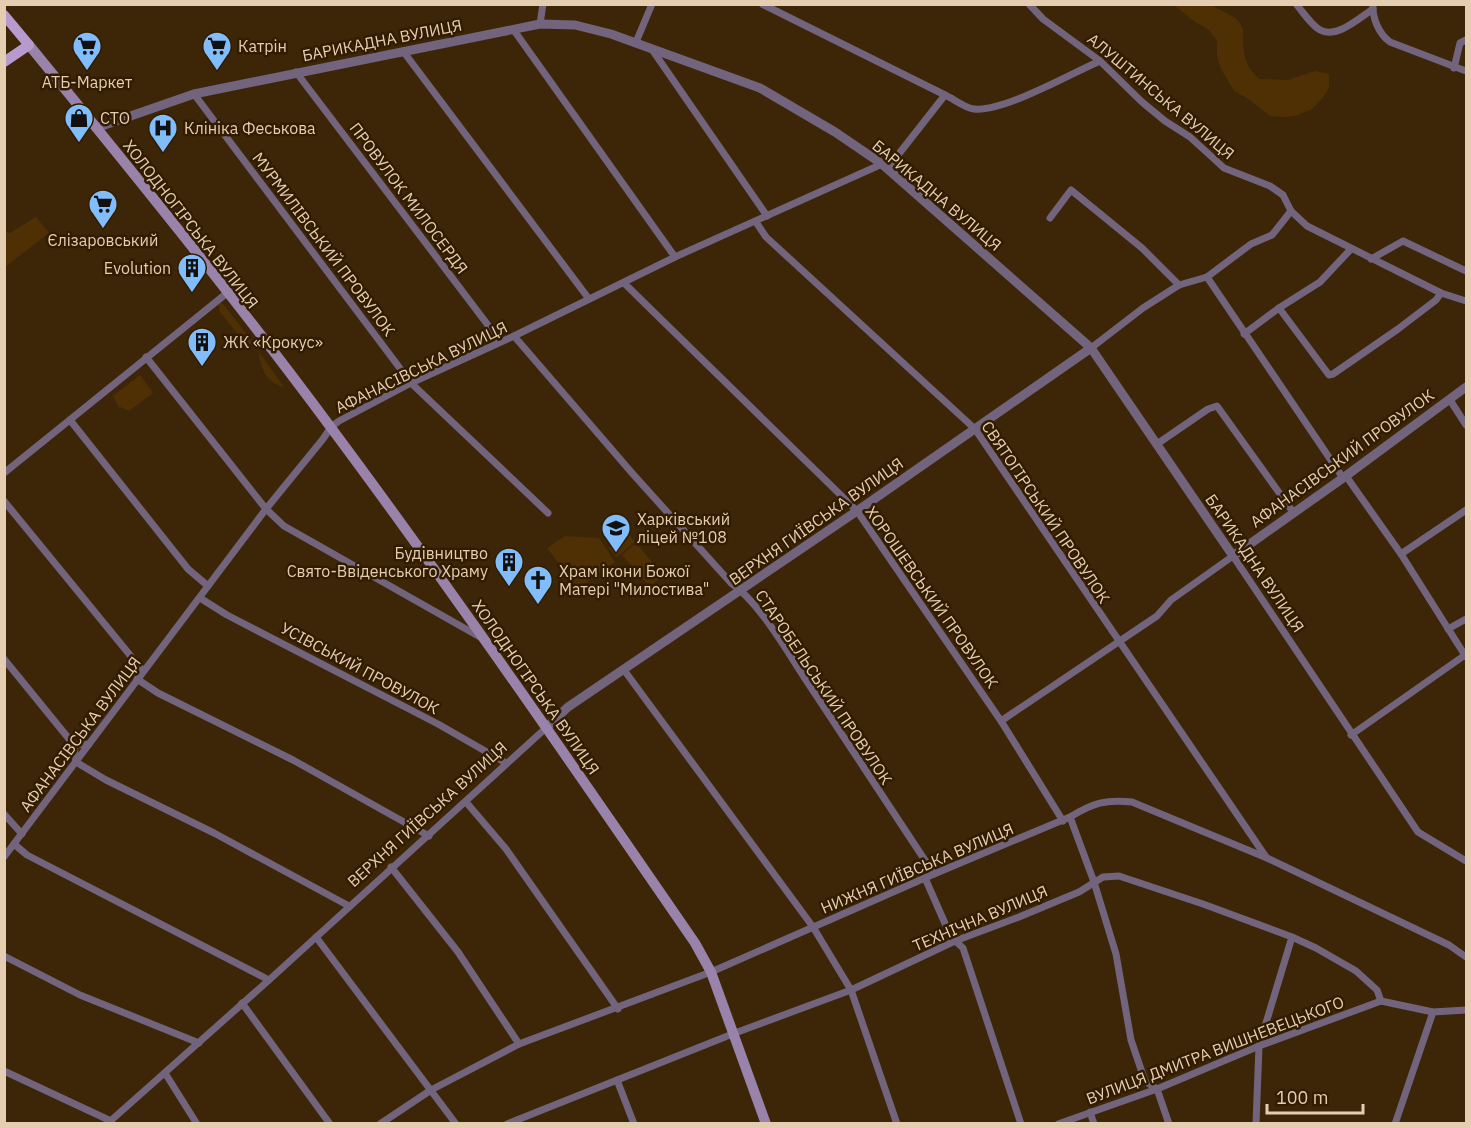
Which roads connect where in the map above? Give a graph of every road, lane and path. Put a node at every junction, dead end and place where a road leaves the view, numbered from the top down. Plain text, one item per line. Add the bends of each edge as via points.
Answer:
1 (543, 4) edge
2 (652, 4) edge
3 (762, 4) edge
4 (1029, 4) edge
5 (1296, 4) edge
6 (1373, 7) edge
7 (4, 15) edge
8 (540, 24) junction
9 (513, 29) junction
10 (1467, 40) edge
11 (636, 42) junction
12 (28, 45) junction
13 (651, 47) junction
14 (403, 51) junction
15 (1100, 61) junction
16 (4, 63) edge
17 (1454, 68) junction
18 (1467, 71) edge
19 (296, 72) junction
20 (194, 94) junction
21 (945, 95) junction
22 (96, 128) junction
23 (885, 166) junction
24 (1291, 211) junction
25 (767, 216) junction
26 (1050, 218) dead end
27 (756, 222) junction
28 (1351, 249) junction
29 (675, 257) junction
30 (1371, 259) junction
31 (1467, 271) edge
32 (1207, 277) junction
33 (624, 283) junction
34 (1179, 285) junction
35 (1441, 292) junction
36 (227, 293) junction
37 (590, 299) junction
38 (1467, 301) edge
39 (1279, 308) junction
40 (1244, 334) junction
41 (514, 336) junction
42 (500, 341) junction
43 (1092, 348) junction
44 (146, 357) junction
45 (411, 382) junction
46 (1467, 387) edge
47 (1450, 400) junction
48 (70, 420) junction
49 (1467, 425) edge
50 (331, 427) junction
51 (975, 429) junction
52 (1157, 444) junction
53 (4, 473) edge
54 (1345, 477) junction
55 (4, 501) edge
56 (266, 509) junction
57 (1467, 510) edge
58 (857, 511) junction
59 (1293, 512) junction
60 (548, 513) dead end
61 (1401, 554) junction
62 (1233, 556) junction
63 (208, 586) junction
64 (742, 590) junction
65 (200, 598) junction
66 (1467, 619) edge
67 (1448, 628) junction
68 (486, 640) junction
69 (1118, 641) junction
70 (1466, 656) edge
71 (4, 659) edge
72 (624, 670) junction
73 (143, 671) junction
74 (138, 679) junction
75 (1001, 721) junction
76 (546, 727) junction
77 (1351, 735) junction
78 (89, 744) junction
79 (74, 745) junction
80 (76, 762) junction
81 (506, 763) junction
82 (466, 802) junction
83 (4, 814) edge
84 (1066, 819) junction
85 (22, 834) junction
86 (429, 836) junction
87 (14, 844) junction
88 (4, 857) edge
89 (1267, 858) junction
90 (1467, 861) edge
91 (391, 867) junction
92 (934, 874) junction
93 (926, 878) junction
94 (1094, 882) junction
95 (349, 906) junction
96 (813, 927) junction
97 (316, 937) junction
98 (1292, 937) junction
99 (955, 941) junction
100 (4, 956) edge
101 (1467, 957) edge
102 (711, 972) junction
103 (269, 980) junction
104 (851, 990) junction
105 (1381, 1000) junction
106 (242, 1003) junction
107 (618, 1009) junction
108 (1467, 1010) edge
109 (1433, 1012) junction
110 (735, 1033) junction
111 (199, 1043) junction
112 (519, 1044) junction
113 (1259, 1046) junction
114 (4, 1071) edge
115 (165, 1073) junction
116 (617, 1080) junction
117 (1145, 1080) junction
118 (1157, 1089) junction
119 (431, 1090) junction
120 (1141, 1095) junction
121 (1090, 1112) junction
122 (109, 1122) edge
123 (197, 1124) edge
124 (330, 1124) edge
125 (380, 1124) edge
126 (456, 1124) edge
127 (507, 1124) edge
128 (634, 1124) edge
129 (766, 1124) edge
130 (897, 1124) edge
131 (1021, 1124) edge
132 (1058, 1124) edge
133 (1094, 1124) edge
134 (1169, 1124) edge
135 (1256, 1124) edge
136 (1395, 1124) edge

1 - 8 street
2 - 11 street
3 - 21 street
4 - 15 street, АЛУШТИНСЬКА ВУЛИЦЯ
5 - 6 street via 1318,29 1328,33 1338,31
6 - 17 street via 1383,36 1390,42
7 - 12 main road, ХОЛОДНОГІРСЬКА ВУЛИЦЯ
8 - 9 street, БАРИКАДНА ВУЛИЦЯ
8 - 11 street, БАРИКАДНА ВУЛИЦЯ via 575,25
9 - 14 street, БАРИКАДНА ВУЛИЦЯ
9 - 29 street
10 - 17 street via 1460,43
11 - 13 street, БАРИКАДНА ВУЛИЦЯ
12 - 16 main road
12 - 22 main road, ХОЛОДНОГІРСЬКА ВУЛИЦЯ
13 - 23 street, БАРИКАДНА ВУЛИЦЯ via 760,88
13 - 25 street
14 - 19 street, БАРИКАДНА ВУЛИЦЯ
14 - 37 street
15 - 21 street via 1013,101 987,108 972,109
15 - 24 street, АЛУШТИНСЬКА ВУЛИЦЯ via 1224,168 1283,195
17 - 18 street
19 - 20 street, БАРИКАДНА ВУЛИЦЯ
19 - 42 street, ПРОВУЛОК МИЛОСЕРДЯ
20 - 22 street, БАРИКАДНА ВУЛИЦЯ
20 - 45 street, МУРМИЛІВСЬКИЙ ПРОВУЛОК
21 - 23 street, АФАНАСІВСЬКА ВУЛИЦЯ
22 - 36 main road, ХОЛОДНОГІРСЬКА ВУЛИЦЯ
23 - 25 street, АФАНАСІВСЬКА ВУЛИЦЯ
23 - 43 street, БАРИКАДНА ВУЛИЦЯ
24 - 28 street, АЛУШТИНСЬКА ВУЛИЦЯ via 1307,226
24 - 32 street, ВЕРХНЯ ГИЇВСЬКА ВУЛИЦЯ via 1272,235 1251,244
25 - 27 street, АФАНАСІВСЬКА ВУЛИЦЯ
26 - 34 street via 1071,190 1142,248
27 - 29 street, АФАНАСІВСЬКА ВУЛИЦЯ
27 - 51 street, СВЯТОГІРСЬКИЙ ПРОВУЛОК via 766,237
28 - 30 street, АЛУШТИНСЬКА ВУЛИЦЯ
28 - 39 street via 1320,282
29 - 33 street, АФАНАСІВСЬКА ВУЛИЦЯ
30 - 31 street via 1403,241
30 - 35 street, АЛУШТИНСЬКА ВУЛИЦЯ
32 - 34 street, ВЕРХНЯ ГИЇВСЬКА ВУЛИЦЯ
32 - 40 street
33 - 37 street, АФАНАСІВСЬКА ВУЛИЦЯ
33 - 58 street, ХОРОШЕВСЬКИЙ ПРОВУЛОК
34 - 43 street, ВЕРХНЯ ГИЇВСЬКА ВУЛИЦЯ
35 - 38 street, АЛУШТИНСЬКА ВУЛИЦЯ
35 - 39 street via 1398,329 1329,375
36 - 44 street
36 - 50 main road, ХОЛОДНОГІРСЬКА ВУЛИЦЯ
37 - 41 street, АФАНАСІВСЬКА ВУЛИЦЯ
39 - 40 street
40 - 54 street
41 - 42 street, АФАНАСІВСЬКА ВУЛИЦЯ
41 - 64 street, СТАРОБЕЛЬСЬКИЙ ПРОВУЛОК via 632,473 731,583
42 - 45 street, АФАНАСІВСЬКА ВУЛИЦЯ
43 - 51 street, ВЕРХНЯ ГИЇВСЬКА ВУЛИЦЯ
43 - 52 street, БАРИКАДНА ВУЛИЦЯ
44 - 48 street
44 - 56 street
45 - 50 street, АФАНАСІВСЬКА ВУЛИЦЯ
45 - 60 street, МУРМИЛІВСЬКИЙ ПРОВУЛОК
46 - 47 street, АФАНАСІВСЬКИЙ ПРОВУЛОК
47 - 49 street
47 - 54 street, АФАНАСІВСЬКИЙ ПРОВУЛОК
48 - 53 street
48 - 63 street via 188,569
50 - 56 street, АФАНАСІВСЬКА ВУЛИЦЯ
50 - 68 main road, ХОЛОДНОГІРСЬКА ВУЛИЦЯ
51 - 58 street, ВЕРХНЯ ГИЇВСЬКА ВУЛИЦЯ
51 - 69 street, СВЯТОГІРСЬКИЙ ПРОВУЛОК
52 - 59 street via 1217,406
52 - 62 street, БАРИКАДНА ВУЛИЦЯ
54 - 59 street, АФАНАСІВСЬКИЙ ПРОВУЛОК
54 - 61 street
55 - 73 street
56 - 63 street, АФАНАСІВСЬКА ВУЛИЦЯ
56 - 68 street via 284,526
57 - 61 street
58 - 64 street, ВЕРХНЯ ГИЇВСЬКА ВУЛИЦЯ
58 - 75 street, ХОРОШЕВСЬКИЙ ПРОВУЛОК
59 - 62 street, АФАНАСІВСЬКИЙ ПРОВУЛОК
61 - 67 street
62 - 69 street, АФАНАСІВСЬКИЙ ПРОВУЛОК
62 - 77 street, БАРИКАДНА ВУЛИЦЯ
63 - 65 street, АФАНАСІВСЬКА ВУЛИЦЯ
64 - 72 street, ВЕРХНЯ ГИЇВСЬКА ВУЛИЦЯ
64 - 92 street, СТАРОБЕЛЬСЬКИЙ ПРОВУЛОК
65 - 73 street, АФАНАСІВСЬКА ВУЛИЦЯ
65 - 81 street, УСІВСЬКИЙ ПРОВУЛОК
66 - 67 street
67 - 70 street
68 - 76 main road, ХОЛОДНОГІРСЬКА ВУЛИЦЯ
69 - 75 street, АФАНАСІВСЬКИЙ ПРОВУЛОК
69 - 89 street, СВЯТОГІРСЬКИЙ ПРОВУЛОК
70 - 77 street
71 - 79 street
72 - 76 street, ВЕРХНЯ ГИЇВСЬКА ВУЛИЦЯ via 568,707
72 - 96 street
73 - 74 street, АФАНАСІВСЬКА ВУЛИЦЯ
74 - 78 street, АФАНАСІВСЬКА ВУЛИЦЯ
74 - 86 street
75 - 84 street, ХОРОШЕВСЬКИЙ ПРОВУЛОК
76 - 81 street, ВЕРХНЯ ГИЇВСЬКА ВУЛИЦЯ
76 - 102 main road, ХОЛОДНОГІРСЬКА ВУЛИЦЯ
77 - 90 street, БАРИКАДНА ВУЛИЦЯ via 1418,832
78 - 79 street
78 - 80 street, АФАНАСІВСЬКА ВУЛИЦЯ
79 - 80 street
80 - 85 street, АФАНАСІВСЬКА ВУЛИЦЯ
80 - 95 street
81 - 82 street, ВЕРХНЯ ГИЇВСЬКА ВУЛИЦЯ
82 - 86 street, ВЕРХНЯ ГИЇВСЬКА ВУЛИЦЯ
82 - 107 street via 512,858
83 - 85 street
84 - 89 street, НИЖНЯ ГИЇВСЬКА ВУЛИЦЯ via 1086,807 1110,800 1132,802
84 - 92 street, НИЖНЯ ГИЇВСЬКА ВУЛИЦЯ
84 - 94 street, ХОРОШЕВСЬКИЙ ПРОВУЛОК
85 - 87 street, АФАНАСІВСЬКА ВУЛИЦЯ
86 - 91 street, ВЕРХНЯ ГИЇВСЬКА ВУЛИЦЯ
87 - 88 street, АФАНАСІВСЬКА ВУЛИЦЯ
87 - 103 street via 27,855
89 - 101 street, НИЖНЯ ГИЇВСЬКА ВУЛИЦЯ
91 - 95 street, ВЕРХНЯ ГИЇВСЬКА ВУЛИЦЯ
91 - 112 street via 458,952
92 - 93 street, НИЖНЯ ГИЇВСЬКА ВУЛИЦЯ
93 - 96 street, НИЖНЯ ГИЇВСЬКА ВУЛИЦЯ
93 - 99 street
94 - 98 street, ТЕХНІЧНА ВУЛИЦЯ via 1119,876
94 - 99 street, ТЕХНІЧНА ВУЛИЦЯ
94 - 117 street, ХОРОШЕВСЬКИЙ ПРОВУЛОК via 1116,954 1131,1040
95 - 97 street, ВЕРХНЯ ГИЇВСЬКА ВУЛИЦЯ
96 - 102 street, НИЖНЯ ГИЇВСЬКА ВУЛИЦЯ
96 - 104 street
97 - 103 street, ВЕРХНЯ ГИЇВСЬКА ВУЛИЦЯ
97 - 119 street
98 - 105 street, ТЕХНІЧНА ВУЛИЦЯ via 1356,971 1377,990
98 - 113 street
99 - 104 street, ТЕХНІЧНА ВУЛИЦЯ
99 - 131 street via 963,948
100 - 111 street via 80,995
102 - 107 street, НИЖНЯ ГИЇВСЬКА ВУЛИЦЯ
102 - 110 main road, ХОЛОДНОГІРСЬКА ВУЛИЦЯ
103 - 106 street, ВЕРХНЯ ГИЇВСЬКА ВУЛИЦЯ
104 - 110 street, ТЕХНІЧНА ВУЛИЦЯ
104 - 130 street
105 - 109 street
105 - 113 street, ВУЛИЦЯ ДМИТРА ВИШНЕВЕЦЬКОГО
106 - 111 street, ВЕРХНЯ ГИЇВСЬКА ВУЛИЦЯ
106 - 124 street
107 - 112 street, НИЖНЯ ГИЇВСЬКА ВУЛИЦЯ
108 - 109 street
109 - 136 street
110 - 116 street, ТЕХНІЧНА ВУЛИЦЯ
110 - 129 main road, ХОЛОДНОГІРСЬКА ВУЛИЦЯ
111 - 115 street, ВЕРХНЯ ГИЇВСЬКА ВУЛИЦЯ
112 - 119 street, НИЖНЯ ГИЇВСЬКА ВУЛИЦЯ
113 - 118 street, ВУЛИЦЯ ДМИТРА ВИШНЕВЕЦЬКОГО
113 - 135 street
114 - 122 street
115 - 122 street, ВЕРХНЯ ГИЇВСЬКА ВУЛИЦЯ
115 - 123 street
116 - 127 street, ТЕХНІЧНА ВУЛИЦЯ
116 - 128 street
117 - 118 street
117 - 120 street
118 - 120 street, ВУЛИЦЯ ДМИТРА ВИШНЕВЕЦЬКОГО
118 - 134 street
119 - 125 street, НИЖНЯ ГИЇВСЬКА ВУЛИЦЯ
119 - 126 street
120 - 121 street, ВУЛИЦЯ ДМИТРА ВИШНЕВЕЦЬКОГО
121 - 132 street, ВУЛИЦЯ ДМИТРА ВИШНЕВЕЦЬКОГО
121 - 133 street

